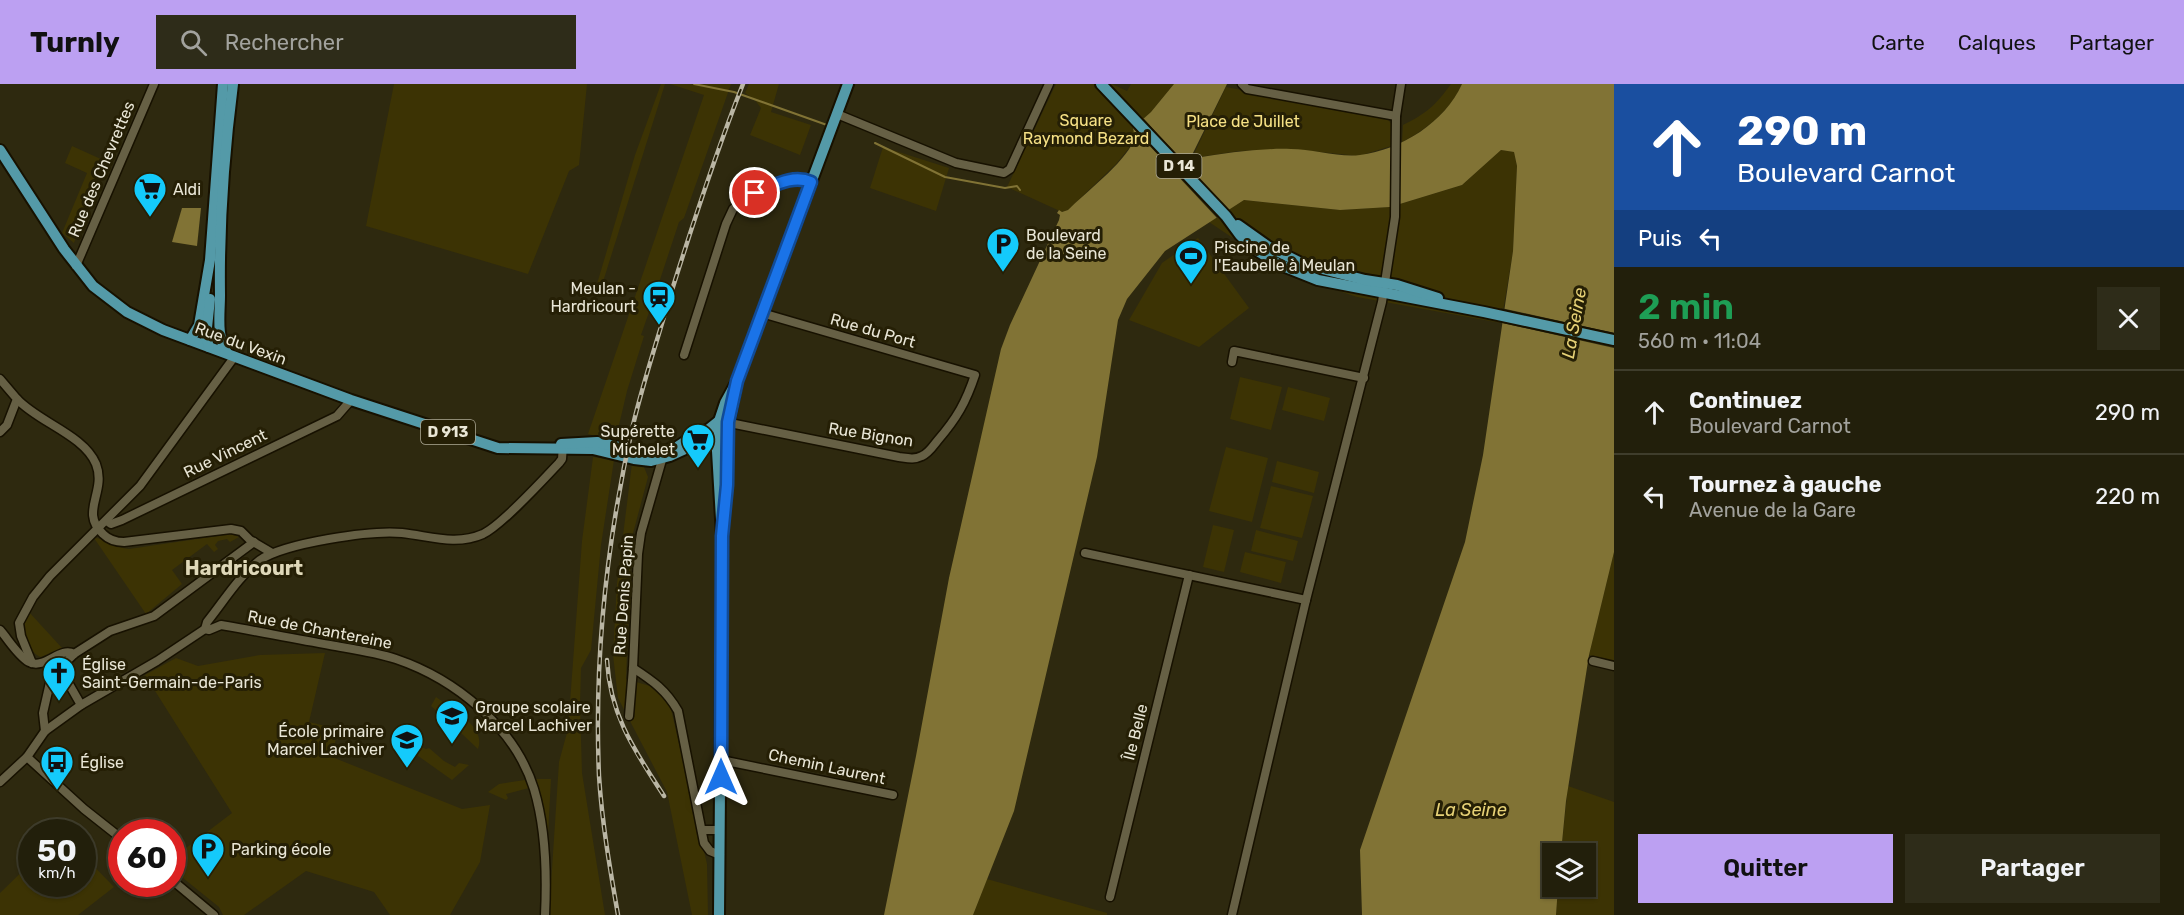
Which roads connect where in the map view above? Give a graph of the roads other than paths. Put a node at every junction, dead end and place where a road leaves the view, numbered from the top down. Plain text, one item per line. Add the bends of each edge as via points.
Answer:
1 (154, 84) edge
2 (223, 84) edge
3 (233, 84) edge
4 (848, 84) edge
5 (1049, 84) edge
6 (1092, 84) edge
7 (1242, 84) edge
8 (1401, 84) edge
9 (1103, 86) edge
10 (1396, 116) junction
11 (835, 118) junction
12 (0, 150) edge
13 (811, 182) junction
14 (210, 260) junction
15 (76, 266) junction
16 (1385, 289) junction
17 (762, 313) junction
18 (220, 336) junction
19 (190, 340) junction
20 (1614, 340) edge
21 (209, 346) junction
22 (231, 354) junction
23 (684, 355) dead end
24 (1232, 362) dead end
25 (975, 375) joint
26 (1364, 378) junction
27 (0, 379) edge
28 (17, 399) junction
29 (351, 400) junction
30 (0, 432) edge
31 (719, 435) junction
32 (563, 447) junction
33 (663, 455) junction
34 (103, 525) junction
35 (252, 542) junction
36 (1085, 553) dead end
37 (272, 554) junction
38 (263, 559) junction
39 (1189, 575) junction
40 (1306, 600) junction
41 (205, 629) junction
42 (0, 630) edge
43 (74, 654) junction
44 (1593, 661) dead end
45 (32, 663) junction
46 (1614, 666) edge
47 (633, 668) junction
48 (55, 673) junction
49 (81, 705) junction
50 (629, 716) dead end
51 (45, 731) junction
52 (27, 757) junction
53 (721, 760) junction
54 (0, 782) edge
55 (893, 795) dead end
56 (108, 828) edge
57 (702, 830) junction
58 (720, 830) junction
59 (720, 855) junction
60 (186, 892) edge
61 (1110, 897) dead end
62 (214, 915) edge
63 (545, 915) edge
64 (720, 915) edge
65 (1232, 915) edge

1 - 15 street, Rue des Chevrettes
2 - 14 main road
3 - 18 main road via 219,255
4 - 11 main road
5 - 11 street via 1010,169 1001,173 956,163
6 - 9 main road, D 14
7 - 10 street via 1247,89
8 - 10 street
9 - 16 main road, D 14 via 1226,216 1269,247 1287,257
10 - 16 street via 1395,218
11 - 13 main road
12 - 15 main road, Rue du Vexin / D 913
13 - 17 main road
13 - 23 street via 802,178 782,183 745,198 733,209
14 - 19 main road via 199,324
14 - 21 main road via 206,337
15 - 19 main road, Rue du Vexin / D 913 via 93,286 127,312
16 - 20 main road, D 14 via 1400,286 1484,312
16 - 26 street
17 - 25 street, Rue du Port
17 - 31 main road via 725,403
18 - 21 main road
18 - 22 main road
19 - 21 main road, Rue du Vexin / D 913
21 - 22 main road, Rue du Vexin / D 913
22 - 29 main road, Rue du Vexin / D 913
22 - 34 street via 140,486
24 - 26 street via 1234,351
25 - 31 street, Rue Bignon via 954,422 927,453 911,459
26 - 40 street
27 - 28 street
28 - 30 street
28 - 34 street via 81,444 93,459 99,486 92,518 94,525
29 - 32 main road, Rue du Vexin / D 913 via 492,446
29 - 34 street, Rue Vincent via 337,416 122,520
31 - 33 main road, Rue du Vexin / D 913 via 695,435
31 - 53 main road via 727,485 722,536
32 - 33 main road, Rue du Vexin / D 913 via 646,461
32 - 37 street via 559,463 484,534 452,541 378,533
33 - 47 street, Rue Denis Papin via 638,554
34 - 35 street via 114,541 231,529 241,531
34 - 45 street via 39,589 21,616 20,633
35 - 37 street
35 - 38 street
35 - 43 street via 154,616 110,631
36 - 39 street
37 - 38 street
38 - 41 street via 234,586
39 - 40 street
39 - 61 street, Île Belle
40 - 65 street
41 - 49 street
41 - 63 street, Rue de Chantereine via 227,626 384,656 433,675 464,695 509,741 533,787 546,869
42 - 45 street
43 - 45 street via 67,652
43 - 48 street
44 - 46 street
47 - 50 street
47 - 57 street, Rue Denis Papin via 668,695 678,711
48 - 49 street via 69,684
48 - 51 street via 43,713
49 - 51 street
51 - 52 street
52 - 54 street
52 - 56 street
53 - 55 street, Chemin Laurent
53 - 58 main road
57 - 58 street
57 - 59 street, Rue Denis Papin via 707,849
58 - 59 main road
59 - 64 main road
60 - 62 street

